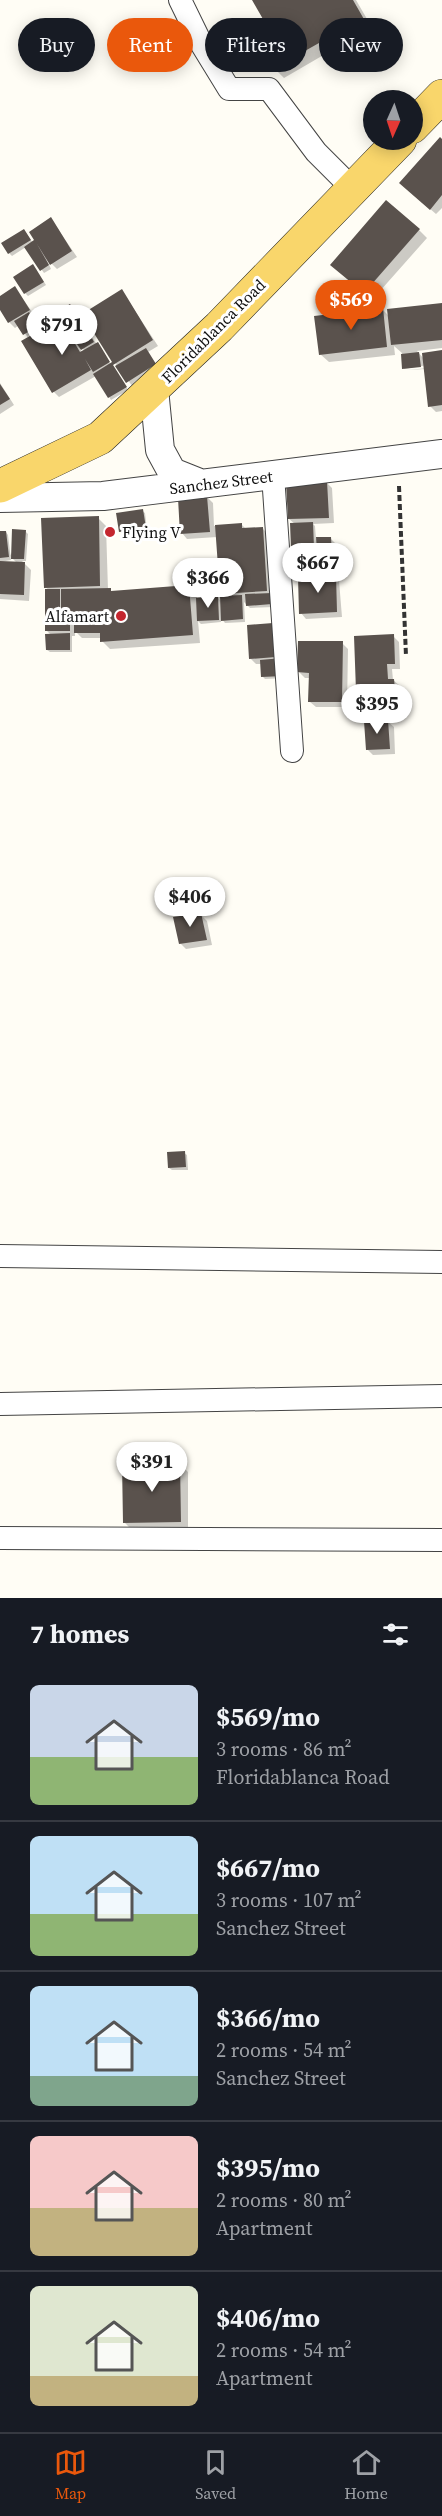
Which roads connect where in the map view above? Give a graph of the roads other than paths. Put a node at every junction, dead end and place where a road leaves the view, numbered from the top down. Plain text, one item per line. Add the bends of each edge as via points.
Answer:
1 (180, 0) edge
2 (442, 96) edge
3 (423, 116) edge
4 (390, 150) edge
5 (352, 188) junction
6 (154, 389) junction
7 (442, 453) edge
8 (273, 475) junction
9 (202, 484) junction
10 (0, 486) edge
11 (0, 498) edge
12 (291, 751) dead end
13 (0, 1256) edge
14 (442, 1262) edge
15 (442, 1396) edge
16 (0, 1404) edge
17 (0, 1538) edge
18 (442, 1540) edge

1 - 5 street via 229,89 269,89 316,152
2 - 3 main road
4 - 5 main road, Floridablanca Road
5 - 6 main road, Floridablanca Road
6 - 9 street via 160,450 172,472
6 - 10 main road, Floridablanca Road via 100,438
7 - 8 street, Sanchez Street
8 - 9 street, Sanchez Street
8 - 12 street
9 - 11 street, Sanchez Street via 103,496
13 - 14 street
15 - 16 street
17 - 18 street

